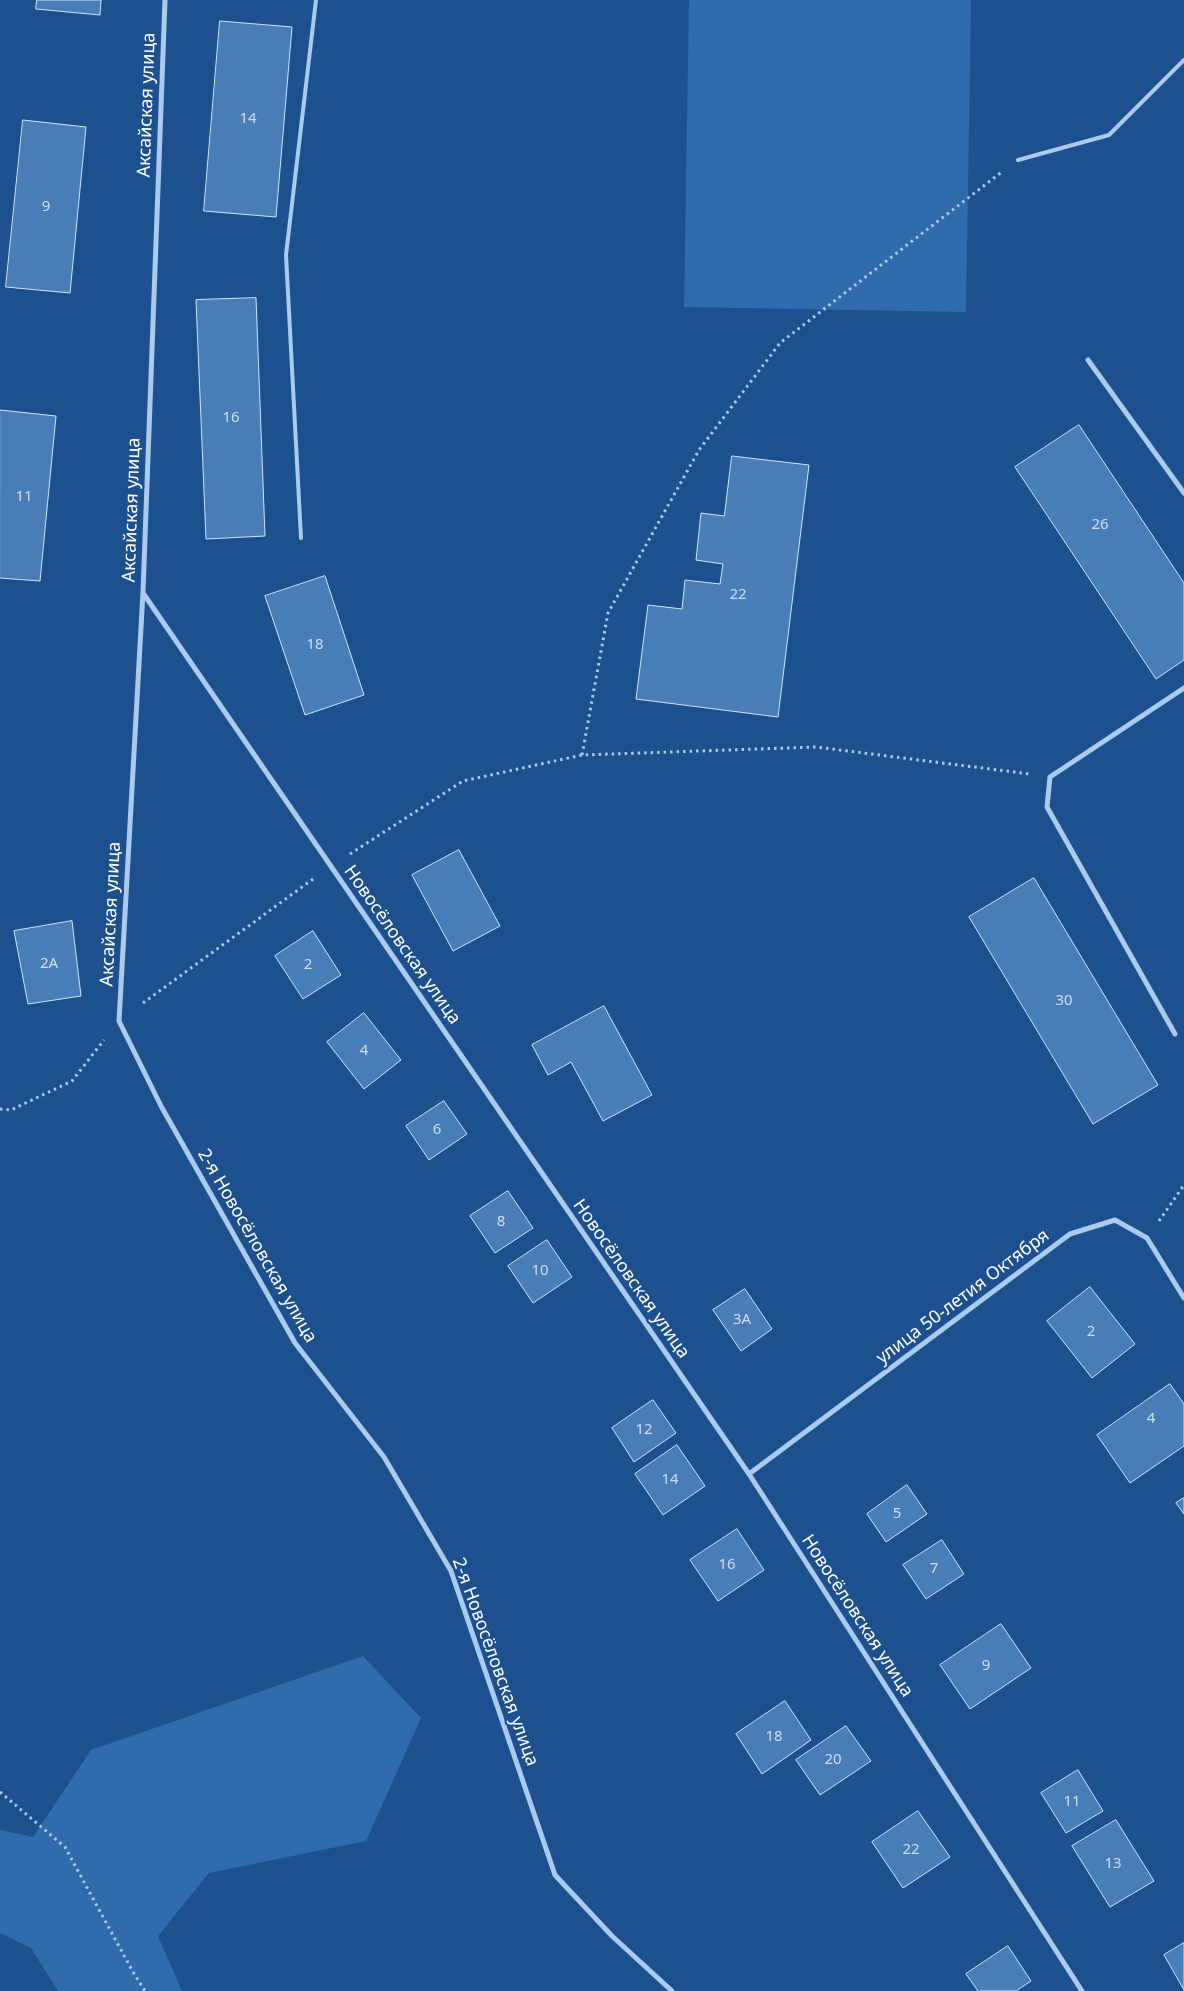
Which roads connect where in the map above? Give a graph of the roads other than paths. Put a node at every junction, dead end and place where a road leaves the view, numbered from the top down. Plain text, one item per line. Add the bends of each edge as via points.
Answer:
1 (165, 0) edge
2 (316, 0) edge
3 (1184, 60) edge
4 (1018, 160) road end
5 (1088, 360) dead end
6 (1184, 493) edge
7 (301, 538) dead end
8 (143, 592) junction
9 (1184, 688) edge
10 (119, 1021) joint
11 (1175, 1034) dead end
12 (1184, 1298) edge
13 (749, 1474) junction
14 (672, 1991) edge
15 (1082, 1991) edge

1 - 8 street, Аксайская улица
2 - 7 lane via 286,255
3 - 4 lane via 1109,135
5 - 6 street
8 - 10 street, Аксайская улица
8 - 13 street, Новосёловская улица
9 - 11 street via 1050,777 1047,807
10 - 14 street, 2-я Новосёловская улица via 161,1106 295,1343 384,1456 451,1571 555,1875 612,1936
12 - 13 street, улица 50-летия Октября via 1147,1238 1115,1220 1070,1234
13 - 15 street, Новосёловская улица

